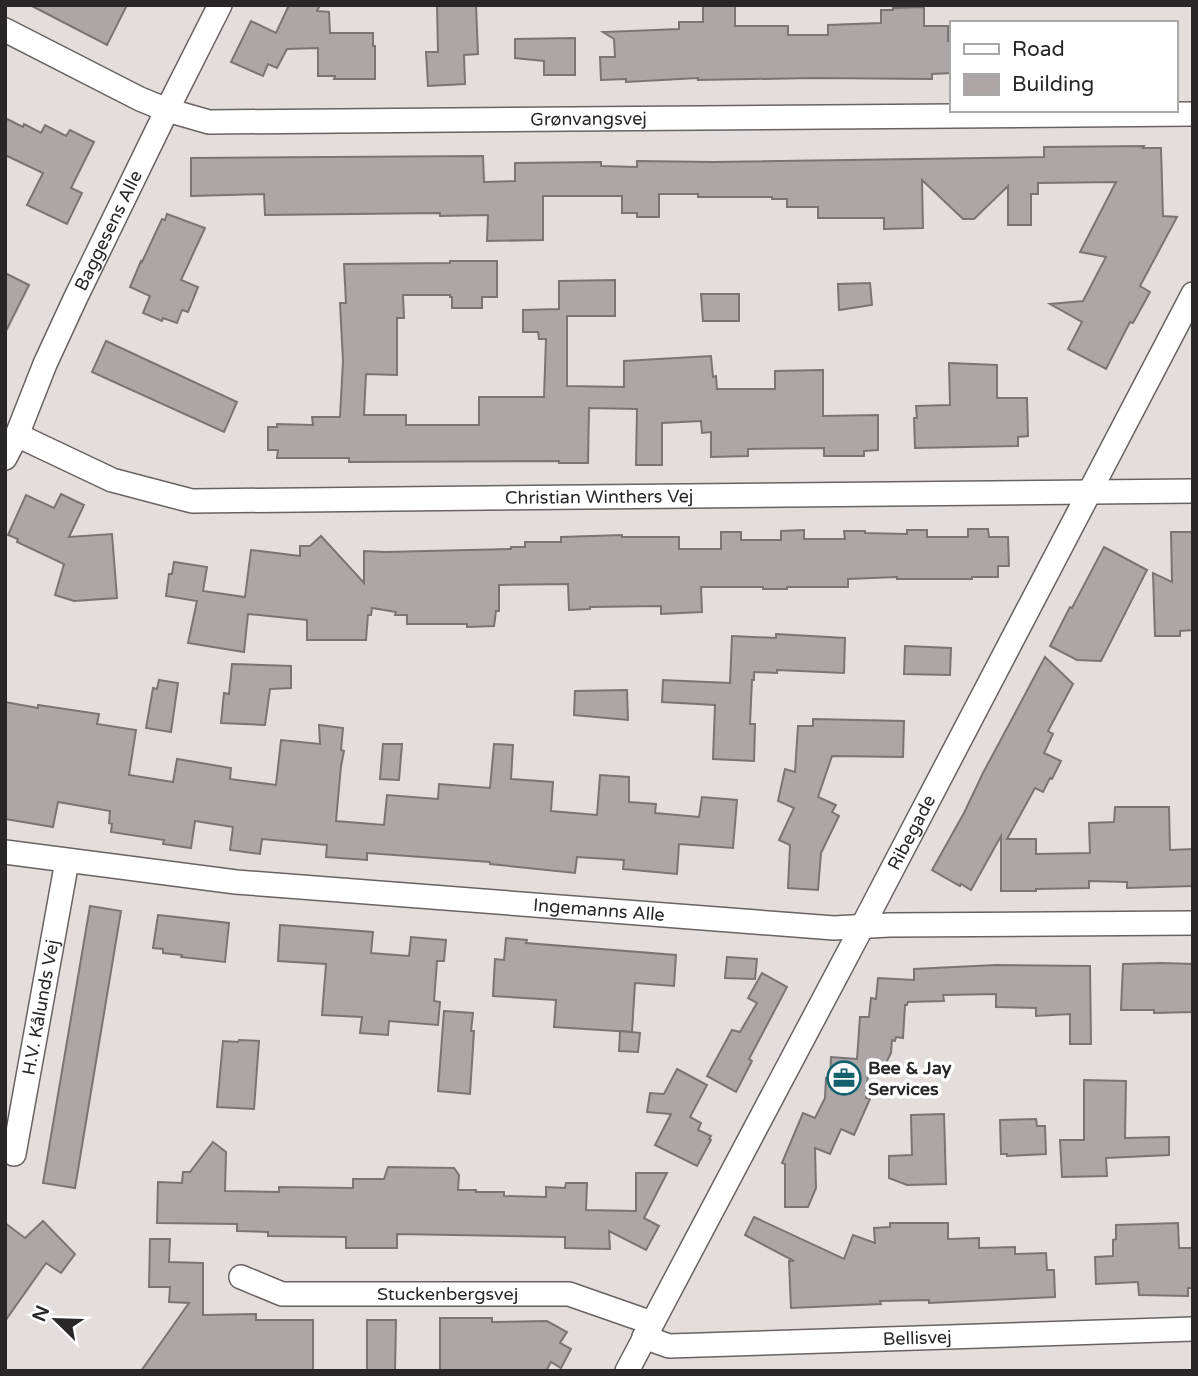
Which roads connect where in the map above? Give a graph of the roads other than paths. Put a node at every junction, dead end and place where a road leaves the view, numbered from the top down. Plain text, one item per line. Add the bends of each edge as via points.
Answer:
1 (220, 5) edge
2 (5, 30) edge
3 (167, 110) junction
4 (1193, 114) edge
5 (1193, 294) edge
6 (17, 435) junction
7 (5, 458) edge
8 (1193, 491) edge
9 (1089, 492) junction
10 (5, 852) edge
11 (67, 861) junction
12 (1193, 923) edge
13 (862, 927) junction
14 (14, 1154) dead end
15 (241, 1277) dead end
16 (1193, 1329) edge
17 (648, 1330) junction
18 (627, 1371) edge

1 - 3 street, Baggesens Alle
2 - 3 street, Grønvangsvej
3 - 4 street, Grønvangsvej via 209,122
3 - 6 street, Baggesens Alle via 50,353
5 - 9 street, Ribegade
6 - 7 street, Baggesens Alle
6 - 9 street, Christian Winthers Vej via 112,480 192,501
8 - 9 street, Christian Winthers Vej
9 - 13 street, Ribegade
10 - 11 street, Ingemanns Alle
11 - 13 street, Ingemanns Alle via 236,882
11 - 14 street, H.V. Kålunds Vej
12 - 13 street, Ingemanns Alle
13 - 17 street, Ribegade
15 - 17 street, Stuckenbergsvej via 282,1294 569,1294
16 - 17 street, Bellisvej via 669,1346
17 - 18 street, Ribegade

